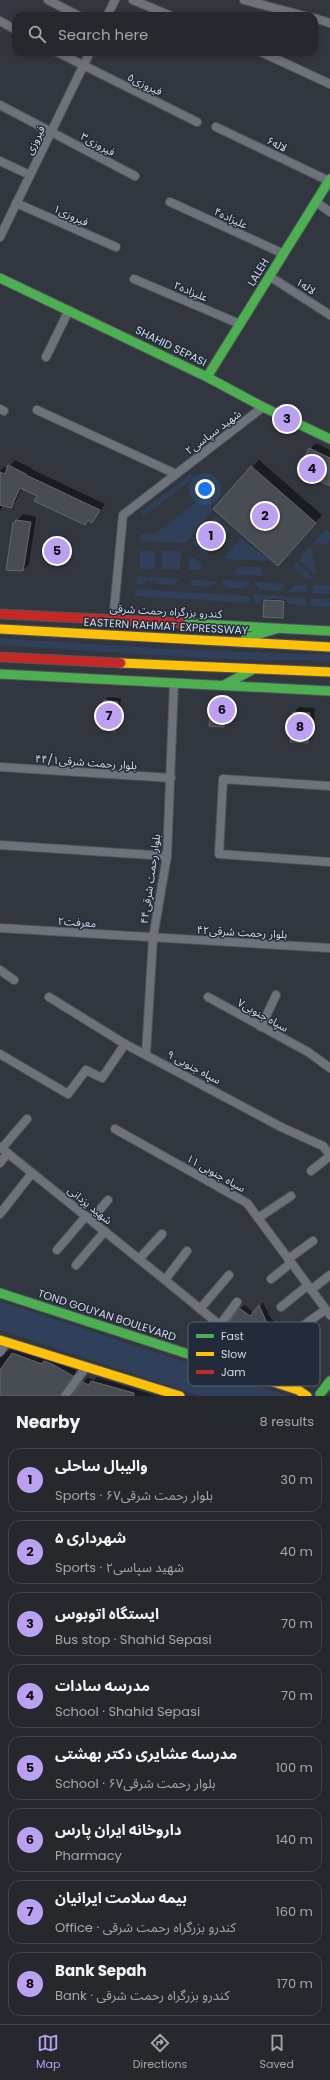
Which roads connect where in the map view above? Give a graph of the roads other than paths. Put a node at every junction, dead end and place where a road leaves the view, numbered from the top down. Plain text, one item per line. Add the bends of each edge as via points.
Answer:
1 (48, 0) edge
2 (115, 0) edge
3 (133, 0) edge
4 (244, 0) edge
5 (71, 12) edge
6 (109, 12) edge
7 (162, 12) edge
8 (290, 12) edge
9 (318, 19) edge
10 (0, 21) edge
11 (330, 23) edge
12 (12, 28) edge
13 (64, 56) edge
14 (88, 56) edge
15 (270, 56) edge
16 (83, 66) junction
17 (330, 84) edge
18 (0, 106) edge
19 (197, 122) dead end
20 (216, 127) dead end
21 (51, 132) junction
22 (0, 161) edge
23 (30, 176) junction
24 (134, 176) dead end
25 (330, 180) edge
26 (170, 202) dead end
27 (316, 202) junction
28 (16, 203) junction
29 (330, 212) edge
30 (0, 237) edge
31 (116, 247) dead end
32 (284, 254) junction
33 (270, 276) junction
34 (3, 279) edge
35 (134, 279) dead end
36 (0, 288) edge
37 (69, 310) junction
38 (330, 315) edge
39 (240, 324) junction
40 (46, 357) dead end
41 (207, 377) junction
42 (263, 407) junction
43 (37, 410) dead end
44 (330, 440) edge
45 (176, 474) junction
46 (0, 614) edge
47 (113, 621) junction
48 (0, 629) edge
49 (276, 629) junction
50 (330, 631) edge
51 (236, 642) junction
52 (330, 647) edge
53 (0, 657) edge
54 (252, 670) junction
55 (330, 672) edge
56 (0, 674) edge
57 (174, 683) junction
58 (224, 686) junction
59 (330, 691) edge
60 (0, 767) edge
61 (171, 778) junction
62 (330, 786) edge
63 (0, 845) edge
64 (167, 856) junction
65 (330, 862) edge
66 (0, 928) edge
67 (153, 938) junction
68 (330, 948) edge
69 (0, 970) edge
70 (14, 980) dead end
71 (276, 994) dead end
72 (48, 997) dead end
73 (208, 997) dead end
74 (261, 1027) junction
75 (125, 1044) junction
76 (0, 1054) edge
77 (146, 1054) junction
78 (330, 1068) edge
79 (27, 1119) dead end
80 (115, 1129) dead end
81 (4, 1149) edge
82 (330, 1156) edge
83 (0, 1163) edge
84 (311, 1172) dead end
85 (32, 1173) junction
86 (291, 1196) dead end
87 (108, 1200) dead end
88 (0, 1214) edge
89 (89, 1218) junction
90 (258, 1218) junction
91 (105, 1232) junction
92 (162, 1234) dead end
93 (313, 1241) dead end
94 (57, 1250) dead end
95 (187, 1251) dead end
96 (139, 1259) junction
97 (290, 1261) junction
98 (76, 1265) dead end
99 (229, 1275) dead end
100 (330, 1275) edge
101 (271, 1279) dead end
102 (165, 1280) junction
103 (309, 1288) junction
104 (0, 1293) edge
105 (237, 1302) dead end
106 (281, 1307) dead end
107 (200, 1309) junction
108 (328, 1313) edge
109 (216, 1322) edge
110 (222, 1322) edge
111 (312, 1322) edge
112 (4, 1341) edge
113 (0, 1352) edge
114 (188, 1354) edge
115 (86, 1367) junction
116 (330, 1381) edge
117 (286, 1386) edge
118 (293, 1386) edge
119 (330, 1389) edge
120 (298, 1390) junction
121 (319, 1395) edge
122 (65, 1396) edge
123 (180, 1396) edge
124 (307, 1396) edge

1 - 5 street
2 - 6 street
3 - 7 street
4 - 8 street
9 - 11 street
10 - 12 street
13 - 16 street, فیروزی۵
14 - 16 street, فیروزی
15 - 17 street
16 - 19 street, فیروزی۵
16 - 21 street, فیروزی
18 - 21 street, فیروزی۳
20 - 25 street, ۶لاله
21 - 23 street, فیروزی
21 - 24 street, فیروزی۳
22 - 23 street
23 - 28 street, فیروزی
25 - 27 main road, LALEH
26 - 32 street, علیزاده۴
27 - 29 street
27 - 32 main road, LALEH
28 - 30 street, فیروزی
28 - 31 street, فیروزی۱
32 - 33 main road, LALEH
33 - 38 street, ۱لاله
33 - 39 main road, LALEH
34 - 36 street
34 - 37 main road, SHAHID SEPASI
35 - 39 street, علیزاده۲
37 - 40 street
37 - 41 main road, SHAHID SEPASI
39 - 41 main road, LALEH
41 - 42 main road, SHAHID SEPASI
42 - 44 main road, SHAHID SEPASI
42 - 45 street, شهید سپاسی۲
43 - 45 street
45 - 47 street, شهید سپاسی۲ via 123,515
46 - 47 main road, کندرو بزرگراه رحمت شرقی
47 - 49 main road, کندرو بزرگراه رحمت شرقی
48 - 51 main road, EASTERN RAHMAT EXPRESSWAY
49 - 50 main road, کندرو بزرگراه رحمت شرقی
49 - 51 main road
51 - 52 main road, EASTERN RAHMAT EXPRESSWAY
53 - 54 main road
54 - 55 main road
54 - 58 main road
56 - 57 main road
57 - 58 main road
57 - 61 street, ۴۴بلوار رحمت شرقی
58 - 59 main road
60 - 61 street, بلوار رحمت شرقی۴۴/۱
61 - 64 street, ۴۴بلوار رحمت شرقی
62 - 65 street via 223,779 219,854
63 - 64 street
64 - 67 street, ۴۴بلوار رحمت شرقی
66 - 67 street, معرفت۲
67 - 68 street, بلوار رحمت شرقی۴۲
67 - 77 street, ۴۴بلوار رحمت شرقی
69 - 70 street
71 - 74 street
72 - 75 street, ۹ سپاه جنوبی
73 - 74 street, سپاه جنوبی۷
74 - 78 street, سپاه جنوبی۷ via 308,1052
75 - 76 street via 102,1078 86,1070 68,1094
75 - 77 street, ۹ سپاه جنوبی
77 - 82 street, ۹ سپاه جنوبی via 281,1127 323,1146
79 - 81 street
80 - 90 street, ۱۱ سپاه جنوبی via 247,1203
81 - 83 street
81 - 85 street, شهید یزدانی
82 - 84 street
85 - 88 street
85 - 89 street, شهید یزدانی
86 - 90 street
87 - 89 street
89 - 91 street, شهید یزدانی
89 - 94 street
90 - 97 street, ۱۱ سپاه جنوبی
91 - 96 street, شهید یزدانی
91 - 98 street
92 - 96 street
93 - 97 street
95 - 102 street
96 - 102 street, شهید یزدانی
97 - 101 street
97 - 103 street, ۱۱ سپاه جنوبی
99 - 107 street
100 - 103 street
102 - 107 street, شهید یزدانی
103 - 106 street
103 - 108 street, ۱۱ سپاه جنوبی
104 - 114 main road, TOND GOUYAN BOULEVARD
105 - 110 street
107 - 109 street, شهید یزدانی
108 - 111 street
112 - 113 street
112 - 115 main road
115 - 122 street
115 - 123 main road
116 - 121 main road
117 - 120 main road, TOND GOUYAN BOULEVARD
118 - 120 street, شهید یزدانی
119 - 121 main road
120 - 124 main road, TOND GOUYAN BOULEVARD

